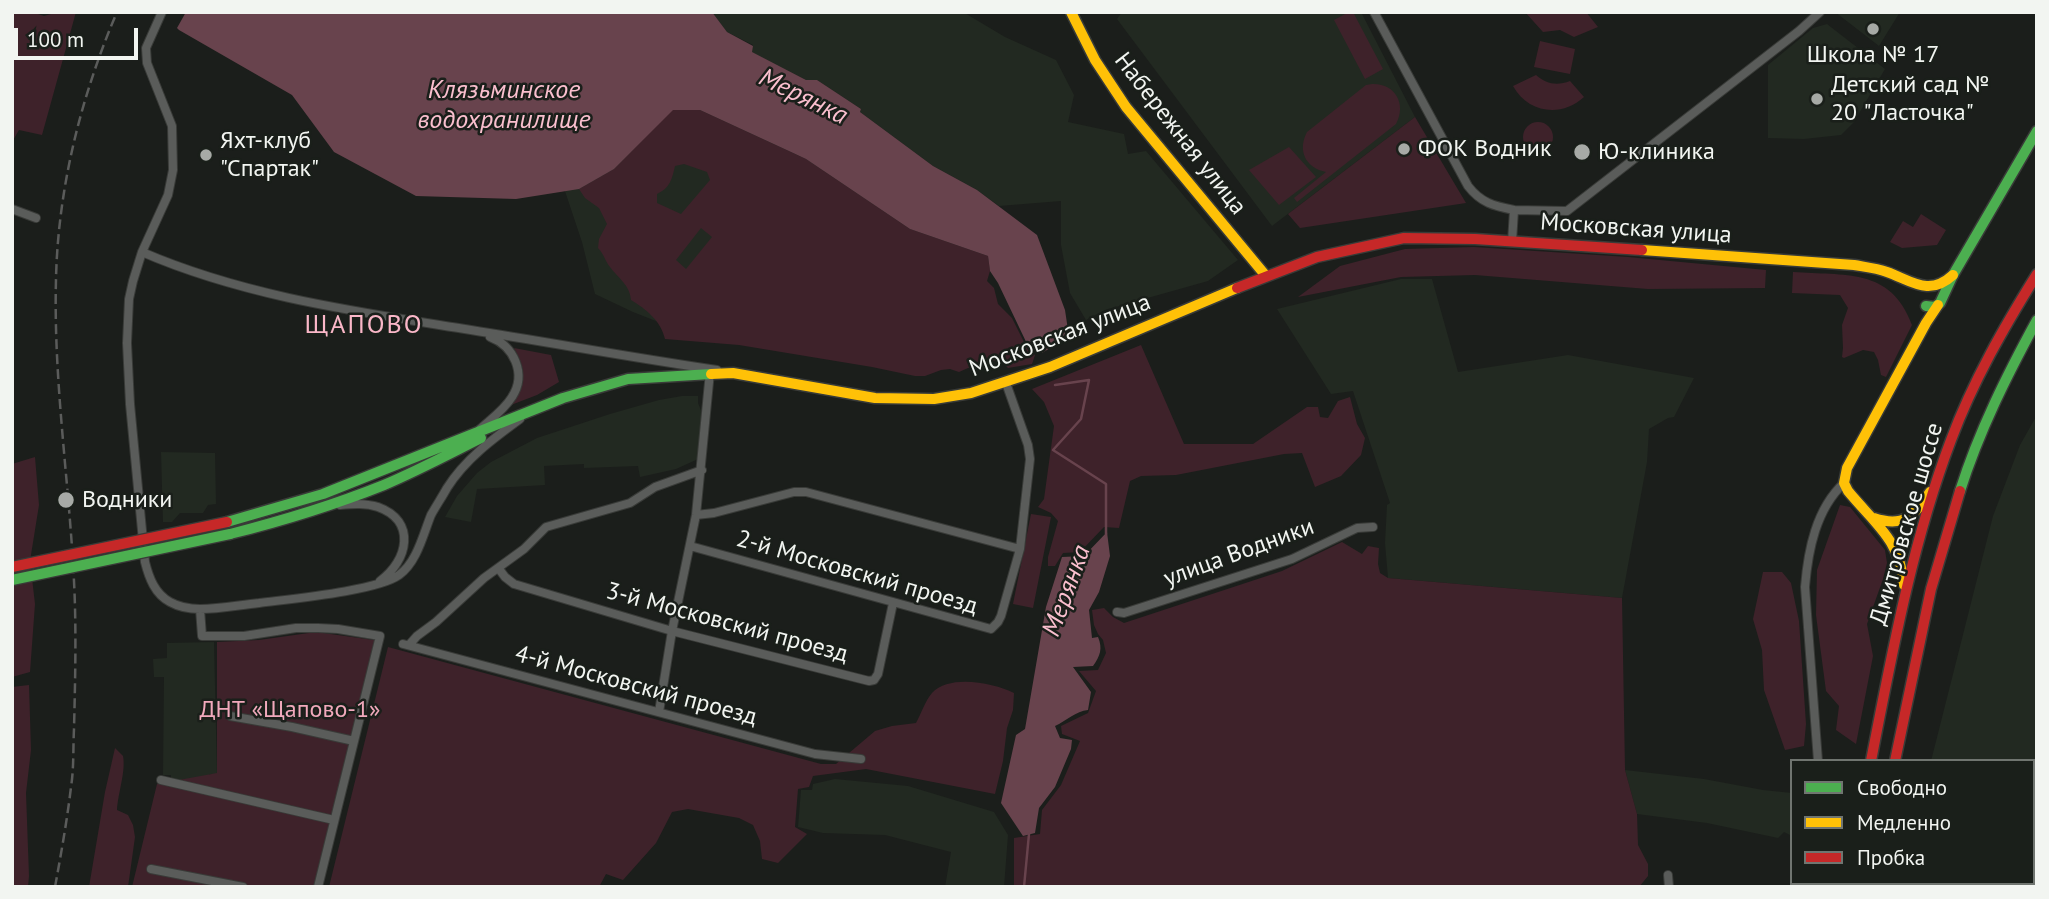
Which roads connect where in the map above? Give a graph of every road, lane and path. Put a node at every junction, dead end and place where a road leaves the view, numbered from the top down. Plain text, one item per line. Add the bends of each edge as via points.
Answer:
1 (162, 12) edge
2 (1070, 12) edge
3 (1374, 12) edge
4 (1820, 12) edge
5 (2037, 131) edge
6 (12, 209) edge
7 (1514, 210) junction
8 (36, 218) dead end
9 (1512, 242) junction
10 (142, 252) junction
11 (2037, 274) edge
12 (1953, 275) junction
13 (1266, 276) junction
14 (1908, 282) junction
15 (1932, 286) junction
16 (1940, 301) junction
17 (1923, 302) junction
18 (2037, 320) edge
19 (1926, 323) junction
20 (471, 330) junction
21 (710, 372) junction
22 (733, 373) junction
23 (1006, 383) junction
24 (536, 409) junction
25 (523, 417) junction
26 (474, 433) junction
27 (702, 470) junction
28 (1936, 482) junction
29 (1844, 483) junction
30 (327, 506) junction
31 (696, 515) junction
32 (1868, 515) junction
33 (1373, 527) dead end
34 (690, 546) junction
35 (1020, 550) junction
36 (12, 567) edge
37 (499, 569) junction
38 (12, 580) edge
39 (371, 585) junction
40 (1904, 599) junction
41 (893, 603) junction
42 (200, 609) junction
43 (1117, 612) dead end
44 (672, 631) junction
45 (659, 712) junction
46 (230, 716) dead end
47 (354, 741) junction
48 (861, 759) dead end
49 (1818, 759) edge
50 (1871, 759) edge
51 (1895, 759) edge
52 (161, 780) dead end
53 (334, 820) junction
54 (151, 869) dead end
55 (1668, 876) dead end
56 (243, 887) edge
57 (318, 887) edge
58 (1669, 887) edge

1 - 10 street via 146,48 147,63 172,126 173,170 168,195
2 - 13 main road, Набережная улица via 1122,101
3 - 7 street via 1468,186 1492,206
4 - 7 street via 1567,211
5 - 12 main road
6 - 8 street
7 - 9 street
9 - 13 main road, Московская улица via 1392,240 1317,257
9 - 14 main road, Московская улица via 1854,265
10 - 20 street, Московская улица via 201,275 274,295
10 - 42 street via 130,299 127,343 145,562 159,594 179,606
11 - 28 main road, Дмитровское шоссе via 1984,367
12 - 15 main road
12 - 16 main road
13 - 23 main road, Московская улица
14 - 15 main road, Московская улица
14 - 17 main road
15 - 16 main road via 1940,290
15 - 17 main road via 1921,292
16 - 17 main road via 1932,307
16 - 19 main road
17 - 19 main road
18 - 51 main road, Дмитровское шоссе via 1985,423 1957,493 1938,557
19 - 29 main road via 1858,444
20 - 22 street, Московская улица
20 - 26 street via 506,346 514,356 518,379 512,398
21 - 22 main road
21 - 24 main road via 628,379
21 - 27 street
22 - 23 main road, Московская улица via 904,399 934,399
23 - 35 street via 1030,459
24 - 25 main road
24 - 26 main road
25 - 30 main road via 403,476
25 - 39 street via 455,476 405,570
26 - 36 main road, bridge via 293,504
27 - 31 street
27 - 37 street via 656,487 630,503 546,527
28 - 32 main road via 1906,521 1889,523
28 - 40 main road, Дмитровское шоссе
29 - 32 main road
29 - 49 street via 1815,530 1807,564
30 - 38 main road, bridge via 230,534
30 - 39 street via 376,506 400,525 405,541 402,556 387,576
31 - 34 street
31 - 35 street via 806,492
32 - 40 main road via 1900,554
33 - 43 street, улица Водники via 1357,528 1292,559
34 - 41 street, 2-й Московский проезд
34 - 44 street
35 - 41 street, 2-й Московский проезд via 998,622 989,629
37 - 44 street, 3-й Московский проезд via 514,584
37 - 45 street, 4-й Московский проезд via 406,644
39 - 42 street
40 - 50 main road, Дмитровское шоссе
41 - 44 street, 3-й Московский проезд via 878,674 869,681
42 - 47 street via 202,636 244,636 296,628 380,636
44 - 45 street
45 - 48 street, 4-й Московский проезд via 815,754
46 - 47 street
47 - 53 street
52 - 53 street
53 - 57 street
54 - 56 street
55 - 58 street

